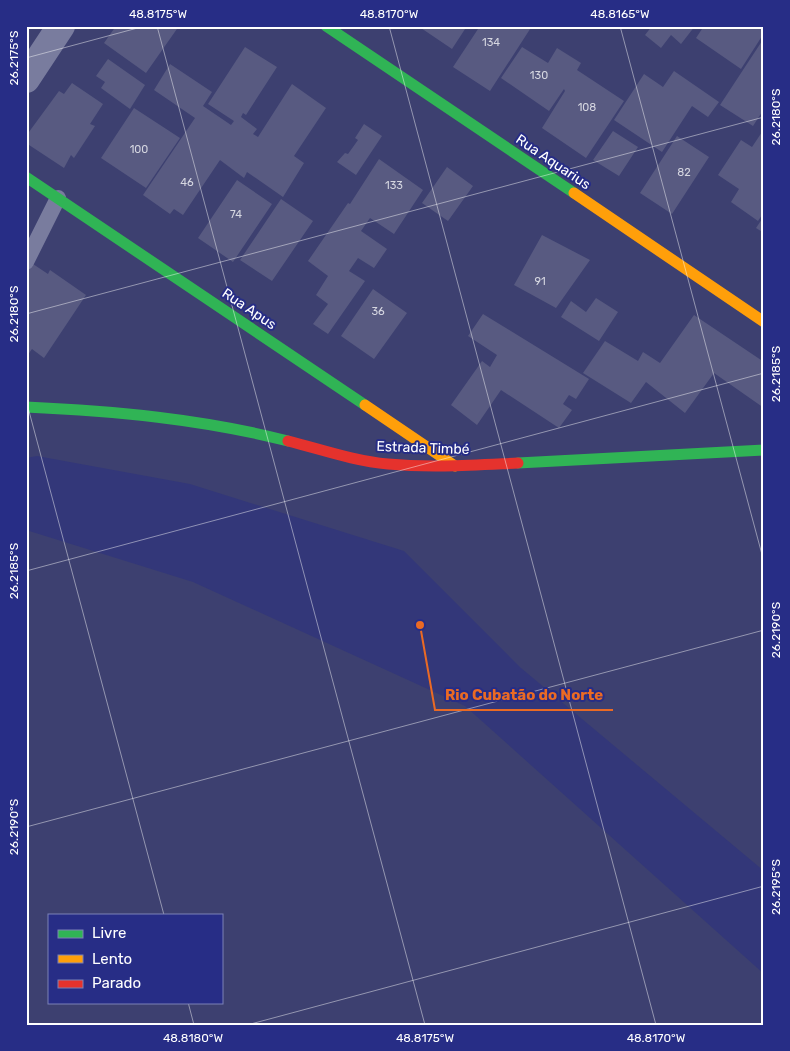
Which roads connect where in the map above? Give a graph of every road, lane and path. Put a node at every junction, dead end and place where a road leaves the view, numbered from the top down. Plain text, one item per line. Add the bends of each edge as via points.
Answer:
1 (61, 26) edge
2 (326, 26) edge
3 (26, 79) edge
4 (26, 177) edge
5 (58, 198) junction
6 (26, 262) edge
7 (764, 322) edge
8 (26, 407) edge
9 (764, 450) edge
10 (455, 466) junction

1 - 3 street
2 - 7 street, Rua Aquarius
4 - 5 street, Rua Apus
5 - 6 lane
5 - 10 street, Rua Apus
8 - 10 street, Estrada Timbé via 95,410 181,420 263,435 350,458 387,464
9 - 10 street, Estrada Timbé

